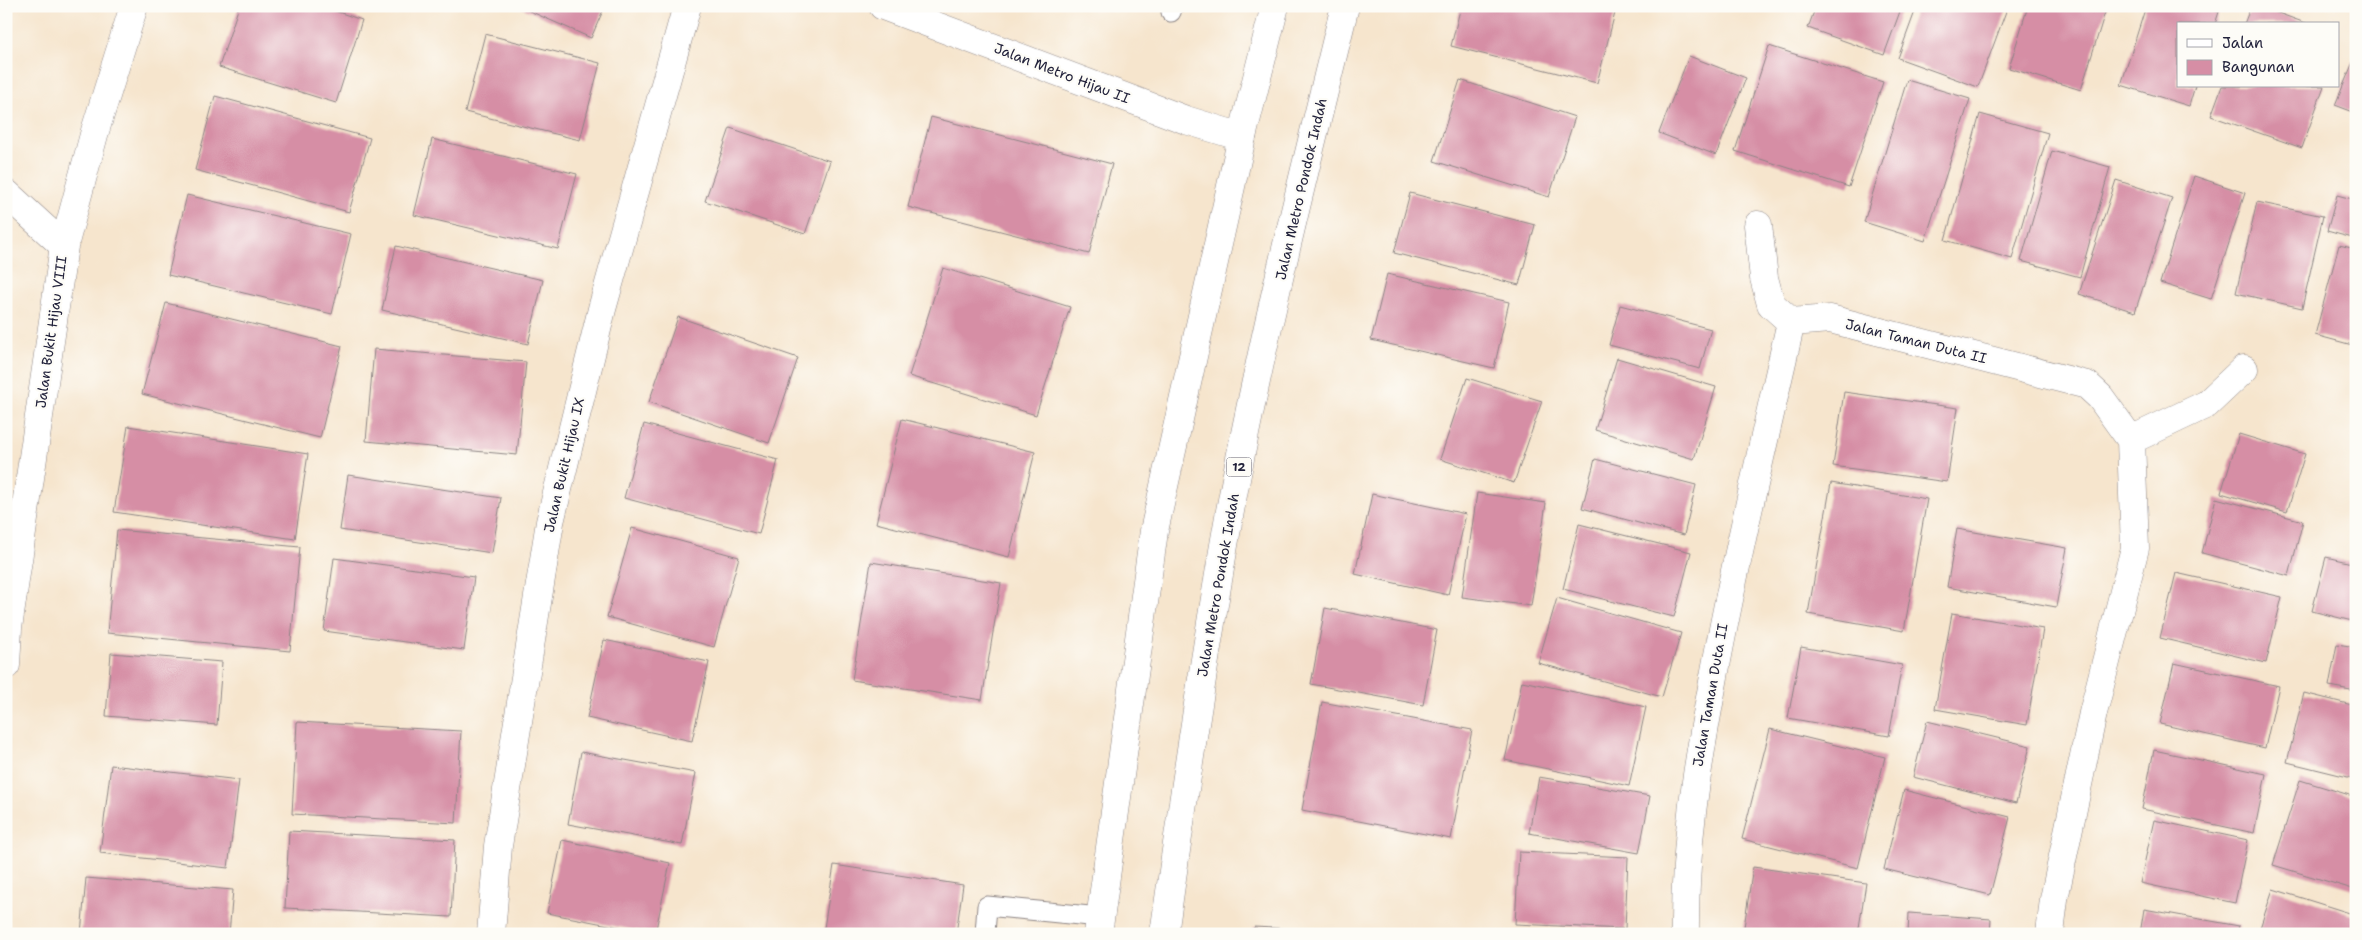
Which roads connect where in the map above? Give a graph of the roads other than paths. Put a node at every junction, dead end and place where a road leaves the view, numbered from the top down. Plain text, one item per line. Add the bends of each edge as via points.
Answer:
1 (134, 6) edge
2 (687, 6) edge
3 (883, 6) edge
4 (1275, 6) edge
5 (1345, 6) edge
6 (1242, 137) junction
7 (6, 193) edge
8 (1758, 225) dead end
9 (64, 246) junction
10 (1791, 322) junction
11 (2244, 369) dead end
12 (2131, 440) junction
13 (7, 628) edge
14 (6, 665) edge
15 (1099, 925) edge
16 (491, 934) edge
17 (985, 934) edge
18 (1164, 934) edge
19 (1685, 934) edge
20 (2050, 934) edge

1 - 9 main road, Jalan Bukit Hijau VIII via 94,131
2 - 16 main road, Jalan Bukit Hijau IX via 602,308 550,522 498,846
3 - 6 main road, Jalan Metro Hijau II via 1186,120
4 - 6 main road
5 - 18 main road, Jalan Metro Pondok Indah / 12 via 1230,511
6 - 15 main road via 1154,531
7 - 9 main road
8 - 10 main road via 1764,278 1771,304
9 - 13 main road, Jalan Bukit Hijau VIII
10 - 12 main road, Jalan Taman Duta II via 1830,319 2087,385 2100,397
10 - 19 main road, Jalan Taman Duta II via 1723,624 1694,782 1685,884
11 - 12 main road via 2207,404
12 - 20 main road via 2135,548 2084,751
13 - 14 main road, Jalan Bukit Hijau VIII
15 - 17 lane via 987,906

